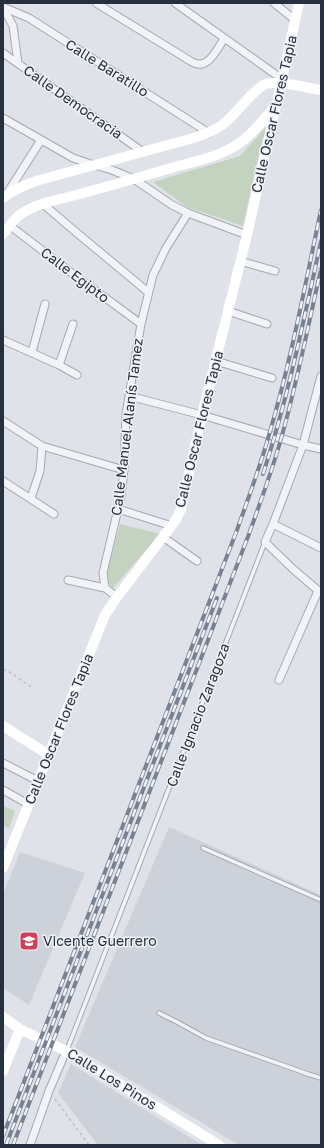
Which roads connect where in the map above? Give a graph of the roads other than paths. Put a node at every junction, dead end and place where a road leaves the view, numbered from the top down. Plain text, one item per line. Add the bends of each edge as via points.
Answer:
1 (96, 3) edge
2 (175, 3) edge
3 (274, 3) edge
4 (299, 3) edge
5 (3, 7) edge
6 (295, 20) junction
7 (224, 39) junction
8 (3, 53) edge
9 (18, 64) junction
10 (282, 81) junction
11 (321, 90) edge
12 (276, 104) junction
13 (4, 120) edge
14 (209, 133) junction
15 (41, 140) junction
16 (143, 152) junction
17 (94, 165) junction
18 (134, 179) junction
19 (5, 196) edge
20 (43, 204) junction
21 (188, 213) junction
22 (10, 225) junction
23 (3, 234) edge
24 (247, 235) junction
25 (240, 262) junction
26 (276, 271) dead end
27 (148, 292) junction
28 (45, 304) dead end
29 (228, 311) junction
30 (73, 324) dead end
31 (141, 324) junction
32 (267, 324) dead end
33 (3, 340) edge
34 (32, 352) junction
35 (216, 361) junction
36 (59, 365) junction
37 (77, 375) dead end
38 (321, 376) edge
39 (272, 378) dead end
40 (129, 396) junction
41 (202, 415) junction
42 (3, 420) edge
43 (302, 445) junction
44 (42, 446) junction
45 (321, 449) edge
46 (124, 470) junction
47 (3, 481) edge
48 (31, 498) junction
49 (118, 509) junction
50 (54, 514) dead end
51 (273, 524) junction
52 (172, 526) junction
53 (163, 537) junction
54 (265, 542) junction
55 (321, 548) edge
56 (197, 561) dead end
57 (68, 580) dead end
58 (105, 588) junction
59 (319, 592) edge
60 (117, 597) junction
61 (279, 680) dead end
62 (3, 726) edge
63 (49, 755) junction
64 (3, 763) edge
65 (38, 781) junction
66 (3, 790) edge
67 (28, 804) junction
68 (203, 848) dead end
69 (3, 868) edge
70 (321, 900) edge
71 (159, 1012) dead end
72 (3, 1017) edge
73 (20, 1029) junction
74 (66, 1051) junction
75 (3, 1071) edge
76 (321, 1078) edge
77 (30, 1145) edge
78 (219, 1145) edge

1 - 7 street via 195,64 207,63
2 - 7 street
3 - 6 street
4 - 6 street, Calle Oscar Flores Tapia
5 - 9 street via 13,26
5 - 14 street, Calle Baratillo via 29,18
6 - 10 street, Calle Oscar Flores Tapia
7 - 10 street
8 - 9 street, Calle Democracia
9 - 16 street, Calle Democracia
10 - 11 street
10 - 12 street, Calle Oscar Flores Tapia
10 - 14 street via 260,87 227,121
12 - 18 street via 237,145 211,156
12 - 24 street, Calle Oscar Flores Tapia
13 - 15 street
14 - 16 street
15 - 17 street via 73,158
15 - 19 street
16 - 17 street
17 - 18 street
17 - 19 street via 24,185
18 - 20 street
18 - 21 street
20 - 22 street via 27,210
20 - 27 street
21 - 24 street
21 - 27 street, Calle Manuel Alanís Tamez via 158,262
22 - 23 street
22 - 31 street, Calle Egipto
24 - 25 street, Calle Oscar Flores Tapia
25 - 26 street
25 - 29 street, Calle Oscar Flores Tapia
27 - 31 street, Calle Manuel Alanís Tamez
28 - 34 street
29 - 32 street
29 - 35 street, Calle Oscar Flores Tapia
30 - 36 street
31 - 40 street, Calle Manuel Alanís Tamez
33 - 34 street
34 - 36 street
35 - 39 street
35 - 41 street, Calle Oscar Flores Tapia
36 - 37 street
38 - 43 street, Calle Ignacio Zaragoza
40 - 41 street
40 - 46 street, Calle Manuel Alanís Tamez
41 - 43 street
41 - 52 street, Calle Oscar Flores Tapia via 183,502
42 - 44 street
43 - 45 street
43 - 51 street, Calle Ignacio Zaragoza
44 - 46 street
44 - 48 street via 40,471
46 - 49 street, Calle Manuel Alanís Tamez
47 - 48 street
48 - 50 street
49 - 52 street
49 - 58 street, Calle Manuel Alanís Tamez via 103,573
51 - 54 street, Calle Ignacio Zaragoza
51 - 55 street
52 - 53 street, Calle Oscar Flores Tapia
53 - 56 street
53 - 60 street, Calle Oscar Flores Tapia
54 - 59 street
54 - 74 lane, Calle Ignacio Zaragoza
57 - 58 street
58 - 60 street
59 - 61 street
60 - 63 street, Calle Oscar Flores Tapia via 98,631
62 - 63 street
63 - 65 street, Calle Oscar Flores Tapia
64 - 65 street
65 - 67 street, Calle Oscar Flores Tapia
66 - 67 street
67 - 69 street, Calle Oscar Flores Tapia
68 - 70 lane
71 - 76 lane via 206,1038
72 - 73 street, Calle Los Pinos
73 - 74 street, Calle Los Pinos
73 - 75 street
74 - 77 street
74 - 78 street, Calle Los Pinos

